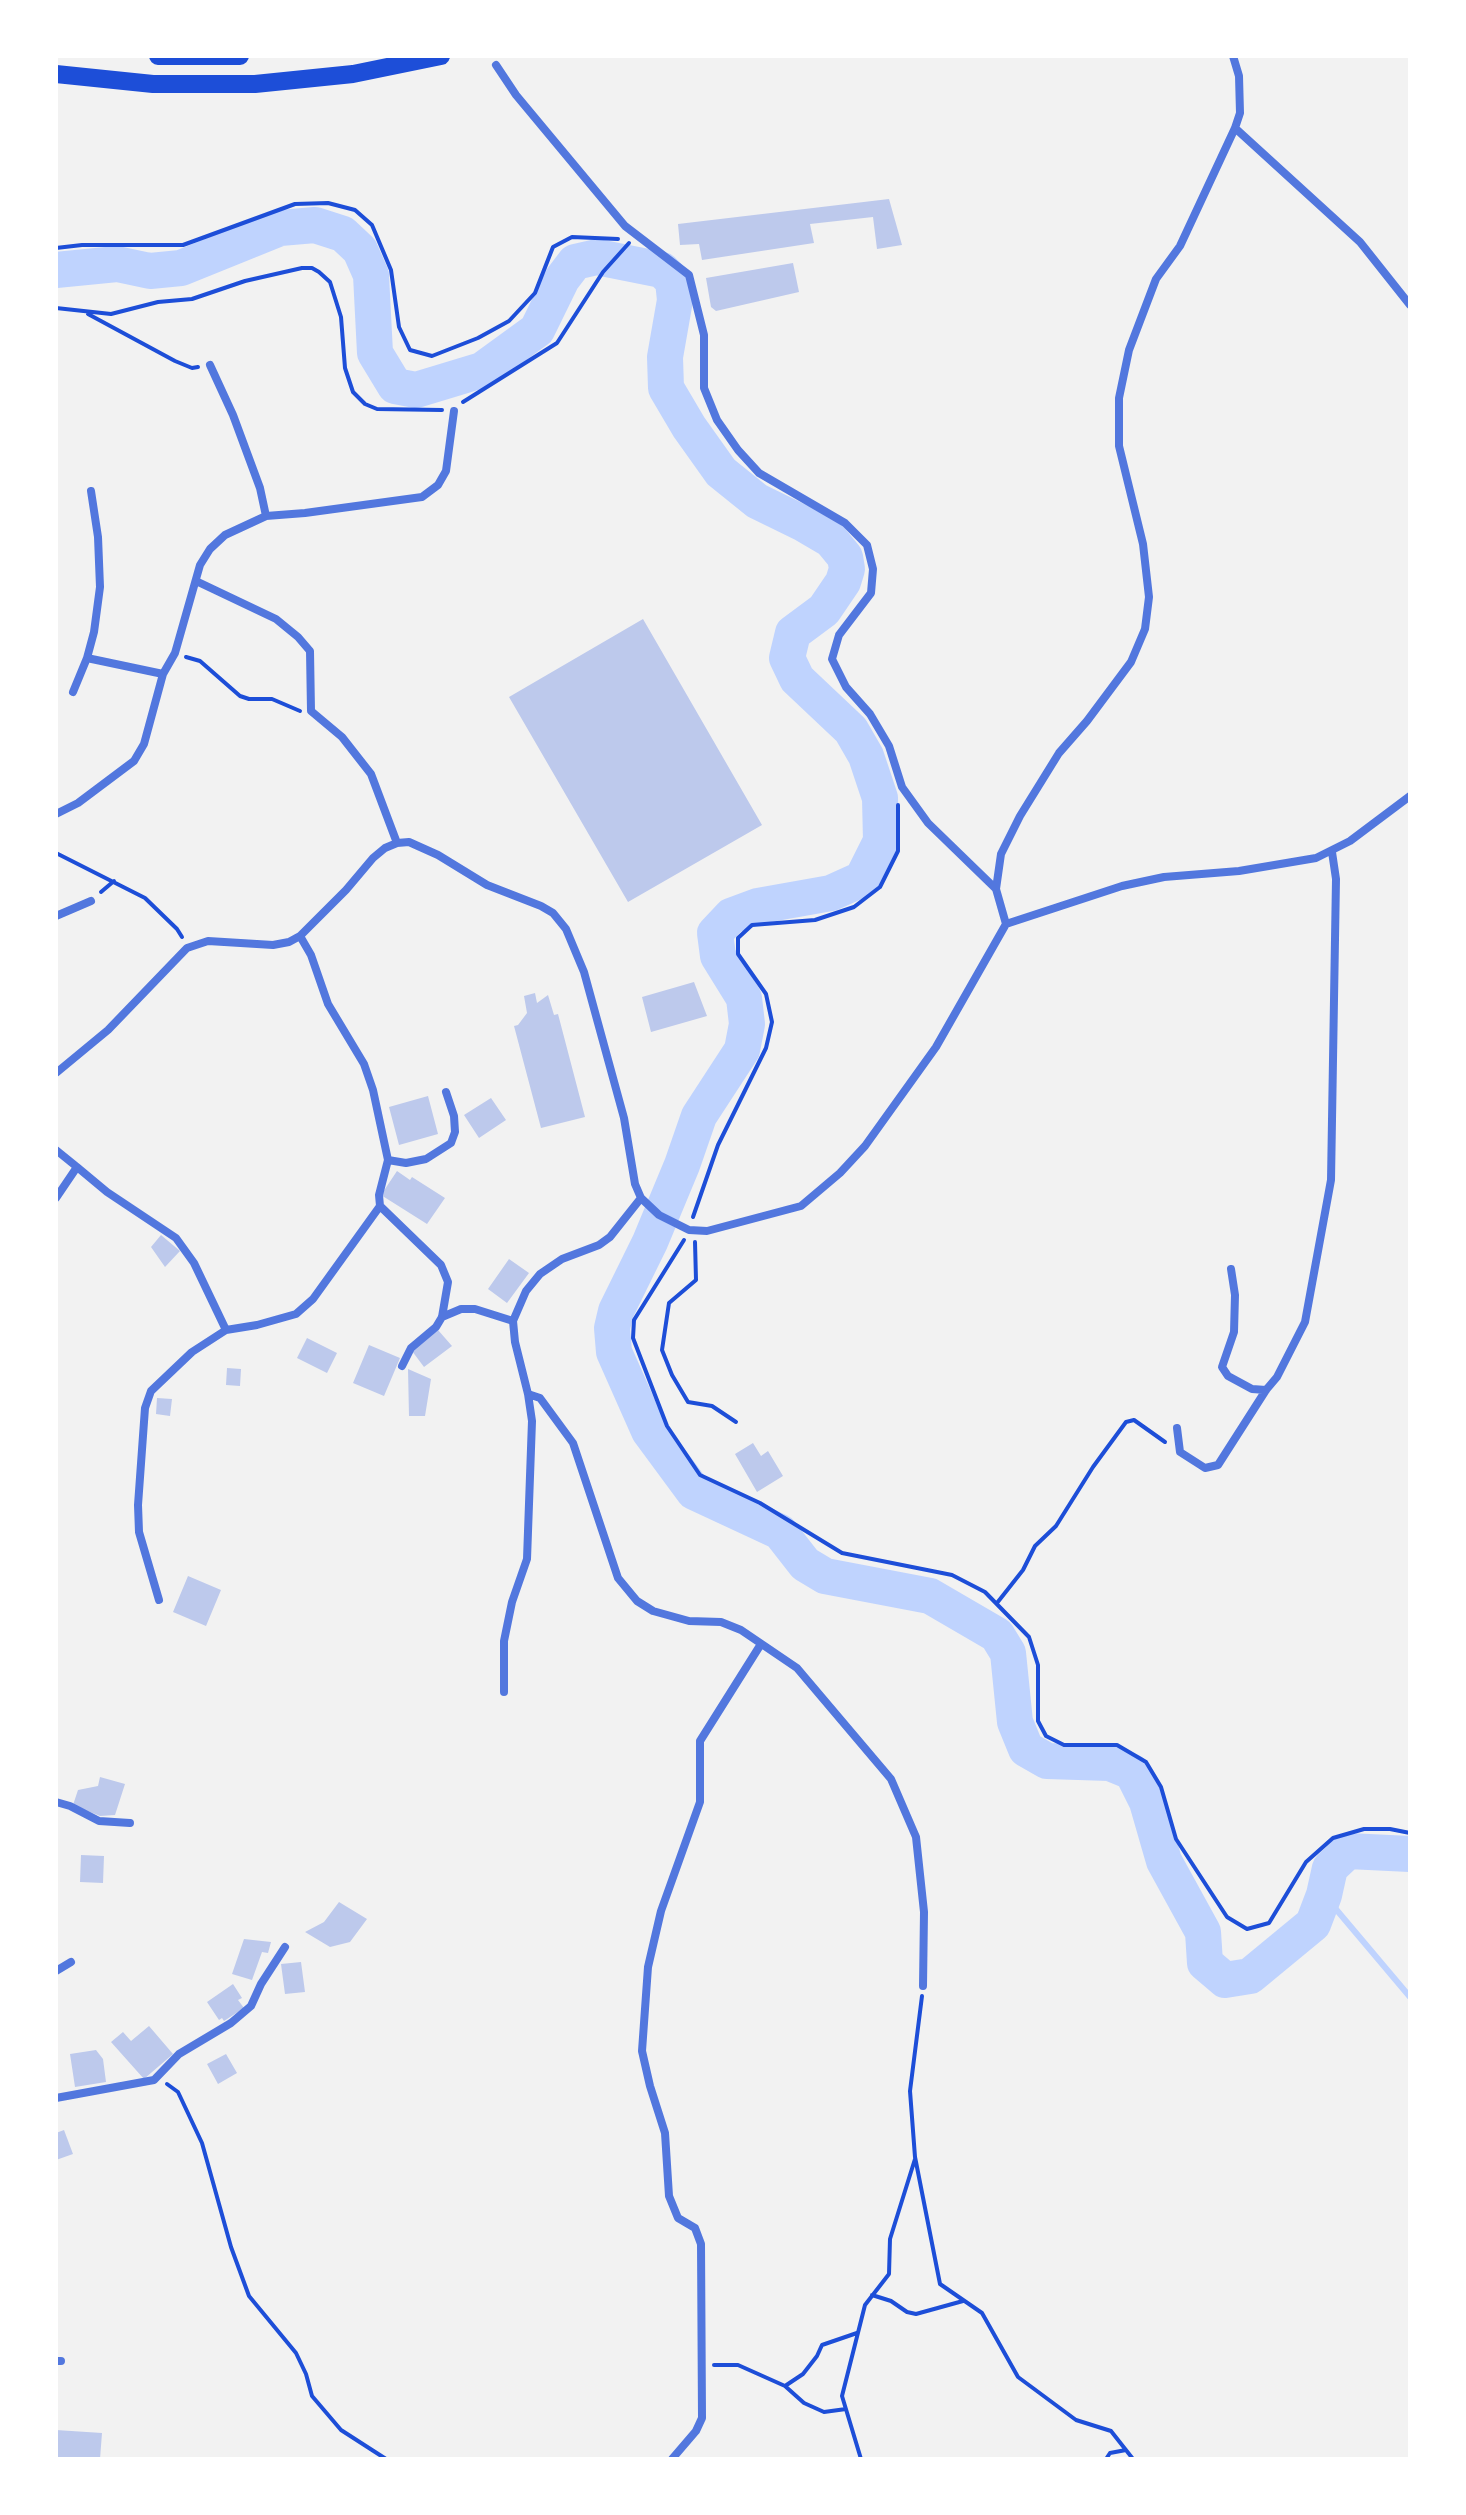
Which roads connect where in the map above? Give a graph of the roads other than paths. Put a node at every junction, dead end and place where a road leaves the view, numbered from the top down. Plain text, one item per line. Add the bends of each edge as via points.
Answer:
1 (158, 56) edge
2 (240, 56) edge
3 (441, 56) edge
4 (1233, 56) edge
5 (496, 65) dead end
6 (56, 74) edge
7 (1235, 128) junction
8 (1410, 305) edge
9 (210, 365) road end
10 (454, 411) road end
11 (91, 491) dead end
12 (266, 516) junction
13 (196, 581) junction
14 (87, 658) junction
15 (163, 674) junction
16 (73, 692) dead end
17 (1410, 796) edge
18 (56, 814) edge
19 (397, 843) junction
20 (1332, 852) junction
21 (996, 889) junction
22 (91, 901) dead end
23 (56, 916) edge
24 (1006, 924) junction
25 (300, 936) junction
26 (56, 1073) edge
27 (446, 1092) dead end
28 (56, 1150) edge
29 (388, 1160) junction
30 (77, 1167) junction
31 (56, 1198) edge
32 (641, 1198) junction
33 (380, 1206) junction
34 (1231, 1269) dead end
35 (442, 1317) junction
36 (513, 1321) junction
37 (226, 1330) junction
38 (402, 1366) dead end
39 (1266, 1390) junction
40 (528, 1394) junction
41 (1177, 1428) dead end
42 (159, 1600) dead end
43 (761, 1644) junction
44 (504, 1692) dead end
45 (56, 1802) edge
46 (130, 1823) dead end
47 (285, 1947) dead end
48 (71, 1962) dead end
49 (56, 1971) edge
50 (923, 1986) road end
51 (56, 2098) edge
52 (672, 2459) edge

1 - 2 main road
3 - 6 main road via 353,74 255,84 153,84
4 - 7 street via 1239,76
5 - 21 street via 611,209 689,275 704,335 704,388 738,450 759,473 845,523 867,545 871,593 839,635 832,659 889,746 902,787 928,823
7 - 8 street via 1360,242
7 - 21 street via 1180,246 1156,279 1129,350 1119,398 1119,446 1143,544 1149,597 1145,629 1131,662 1059,753 1020,816 1001,854
9 - 12 street via 233,415
10 - 12 street via 446,471 422,497
11 - 14 street via 100,587
12 - 13 street via 225,535 210,549
13 - 15 street via 175,653
13 - 19 street via 276,619 310,651 311,711 342,737 371,774
14 - 15 street
14 - 16 street
15 - 18 street via 144,744 134,761
17 - 20 street
19 - 25 street via 373,858
19 - 32 street via 419,845 487,885 541,906 566,929 596,1013
20 - 24 street via 1122,886
20 - 39 street via 1336,879 1331,1180 1305,1322
21 - 24 street
22 - 23 street
24 - 32 street via 936,1047 865,1146 801,1206 753,1220 689,1229 659,1215
25 - 26 street via 273,945 208,941 187,948 108,1030
25 - 29 street via 328,1004 364,1064
27 - 29 street via 454,1116 451,1143 426,1159
28 - 30 street
29 - 33 street
30 - 31 street
30 - 37 street via 176,1238
32 - 36 street via 610,1237 540,1274
33 - 35 street via 441,1265 448,1282
33 - 37 street via 313,1299 296,1314
34 - 39 street via 1234,1332 1222,1367 1252,1389
35 - 36 street via 475,1309
35 - 38 street via 411,1348
36 - 40 street
37 - 42 street via 159,1382 145,1408 139,1532
39 - 41 street via 1218,1465 1205,1468 1180,1452
40 - 43 street via 540,1398 573,1443 618,1578 637,1601 689,1621 721,1622
40 - 44 street via 532,1421 527,1559 504,1641
43 - 50 street via 797,1668 891,1779 916,1837 924,1912
43 - 52 street via 700,1741 700,1802 661,1911 648,1967 642,2051 665,2133 669,2196 678,2218 695,2228 701,2244 702,2418
45 - 46 street via 99,1821
47 - 51 street via 251,2006 179,2054 154,2080
48 - 49 street

